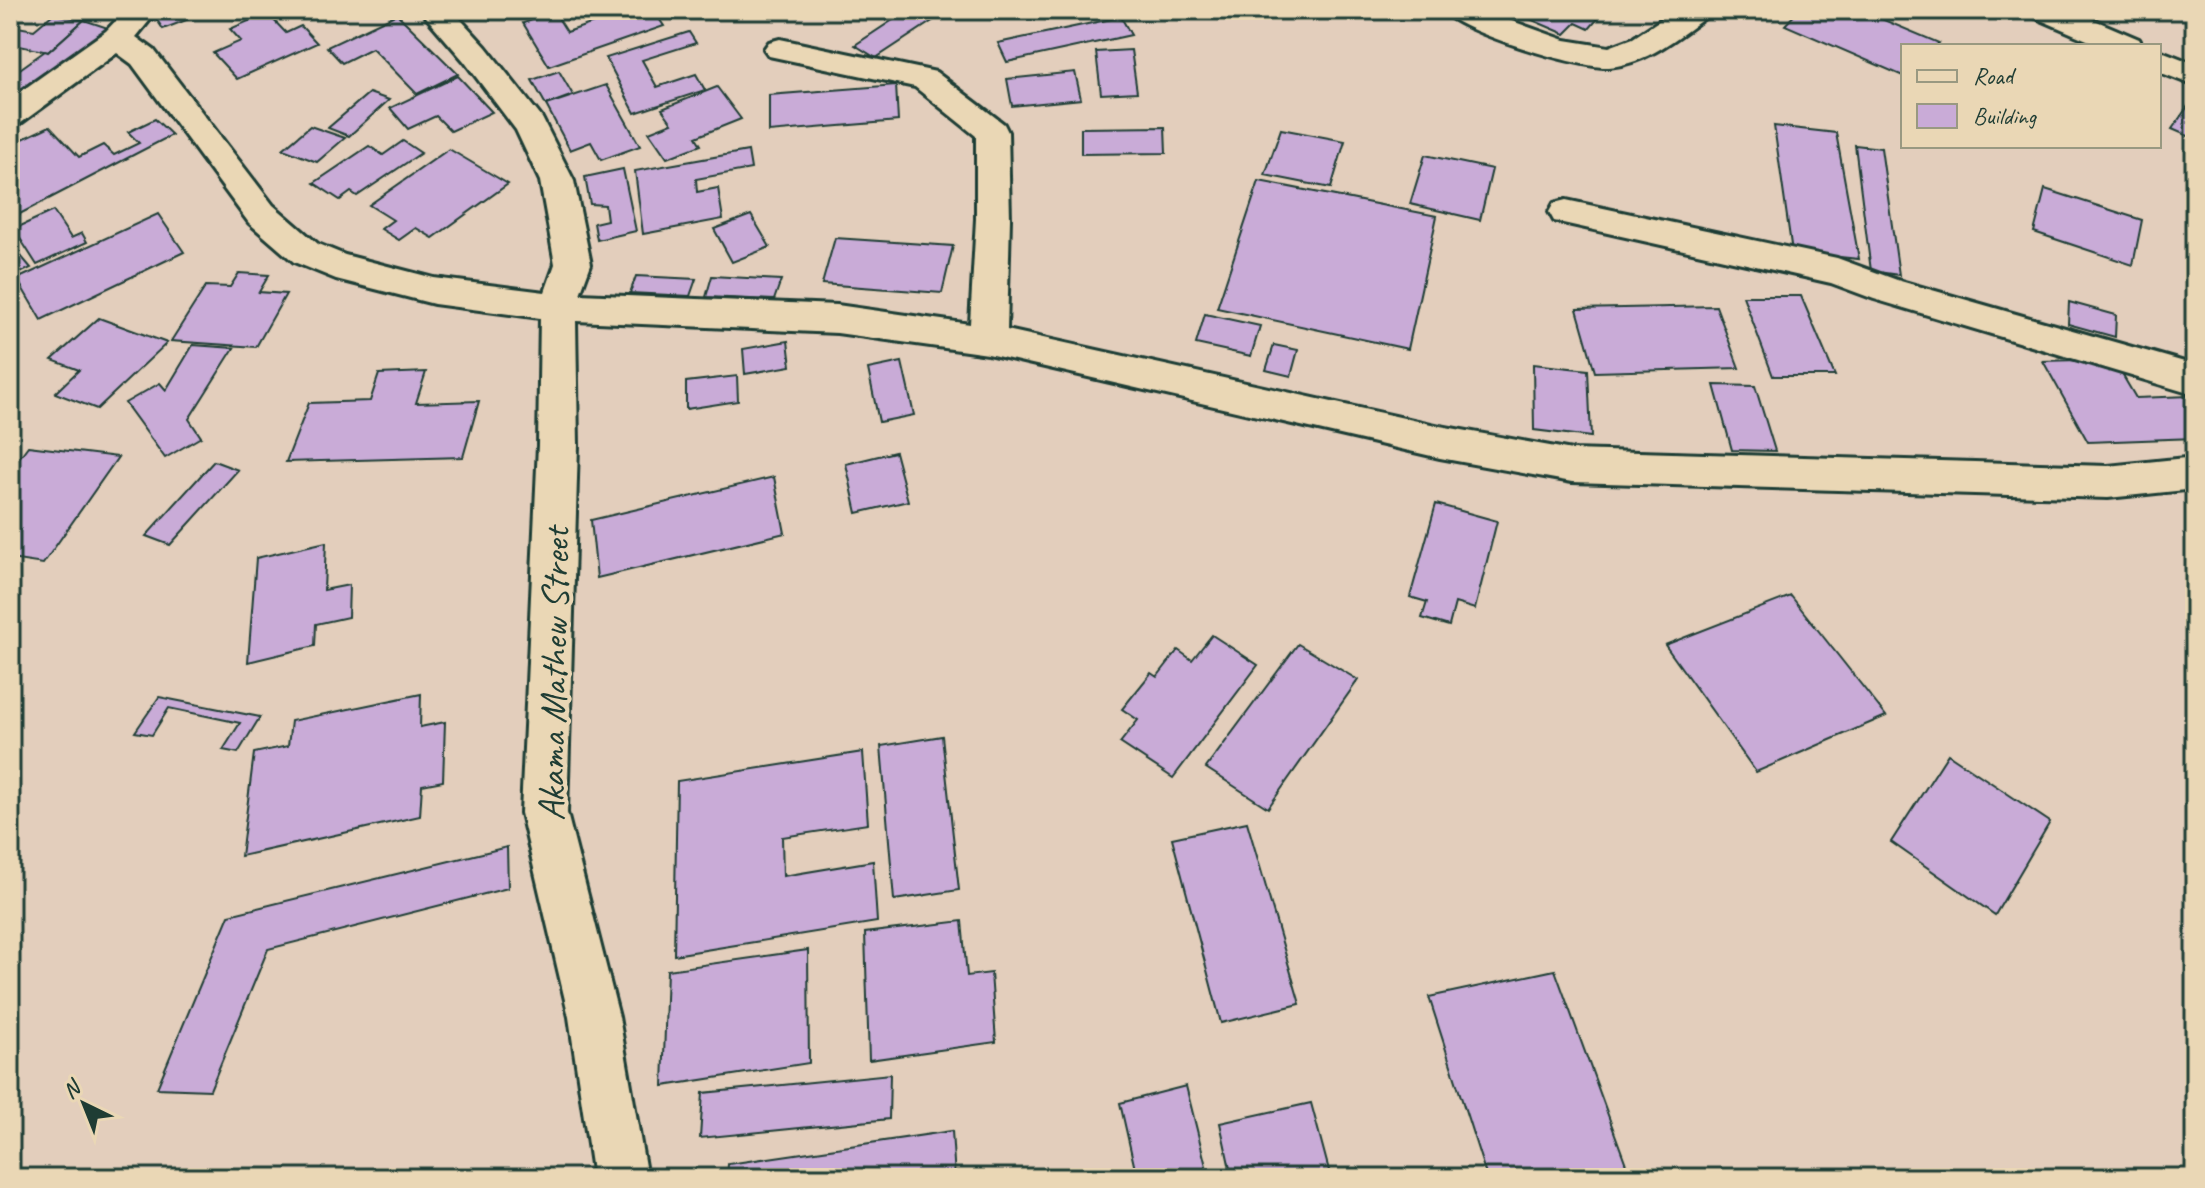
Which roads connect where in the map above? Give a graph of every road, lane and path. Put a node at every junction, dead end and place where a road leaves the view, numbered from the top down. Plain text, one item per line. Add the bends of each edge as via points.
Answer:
1 (143, 10) edge
2 (435, 10) edge
3 (1457, 10) edge
4 (1695, 10) edge
5 (2045, 10) edge
6 (117, 38) junction
7 (2123, 44) edge
8 (780, 49) dead end
9 (2161, 61) edge
10 (2195, 76) edge
11 (10, 115) edge
12 (1566, 212) dead end
13 (558, 307) junction
14 (988, 340) junction
15 (2195, 380) edge
16 (2195, 473) edge
17 (620, 1178) edge

1 - 6 street
2 - 13 street, Akama Mathew Street via 530,126 557,181 573,264
3 - 4 street via 1552,46 1607,57 1650,43
5 - 7 street
6 - 11 street
6 - 13 street via 143,57 261,214 306,253 434,291
8 - 14 street via 925,79 992,132
9 - 10 street
12 - 15 street via 1837,271
13 - 14 street via 837,319
13 - 17 street, Akama Mathew Street via 544,813 594,1017
14 - 16 street via 1440,442 1572,466 2108,482

